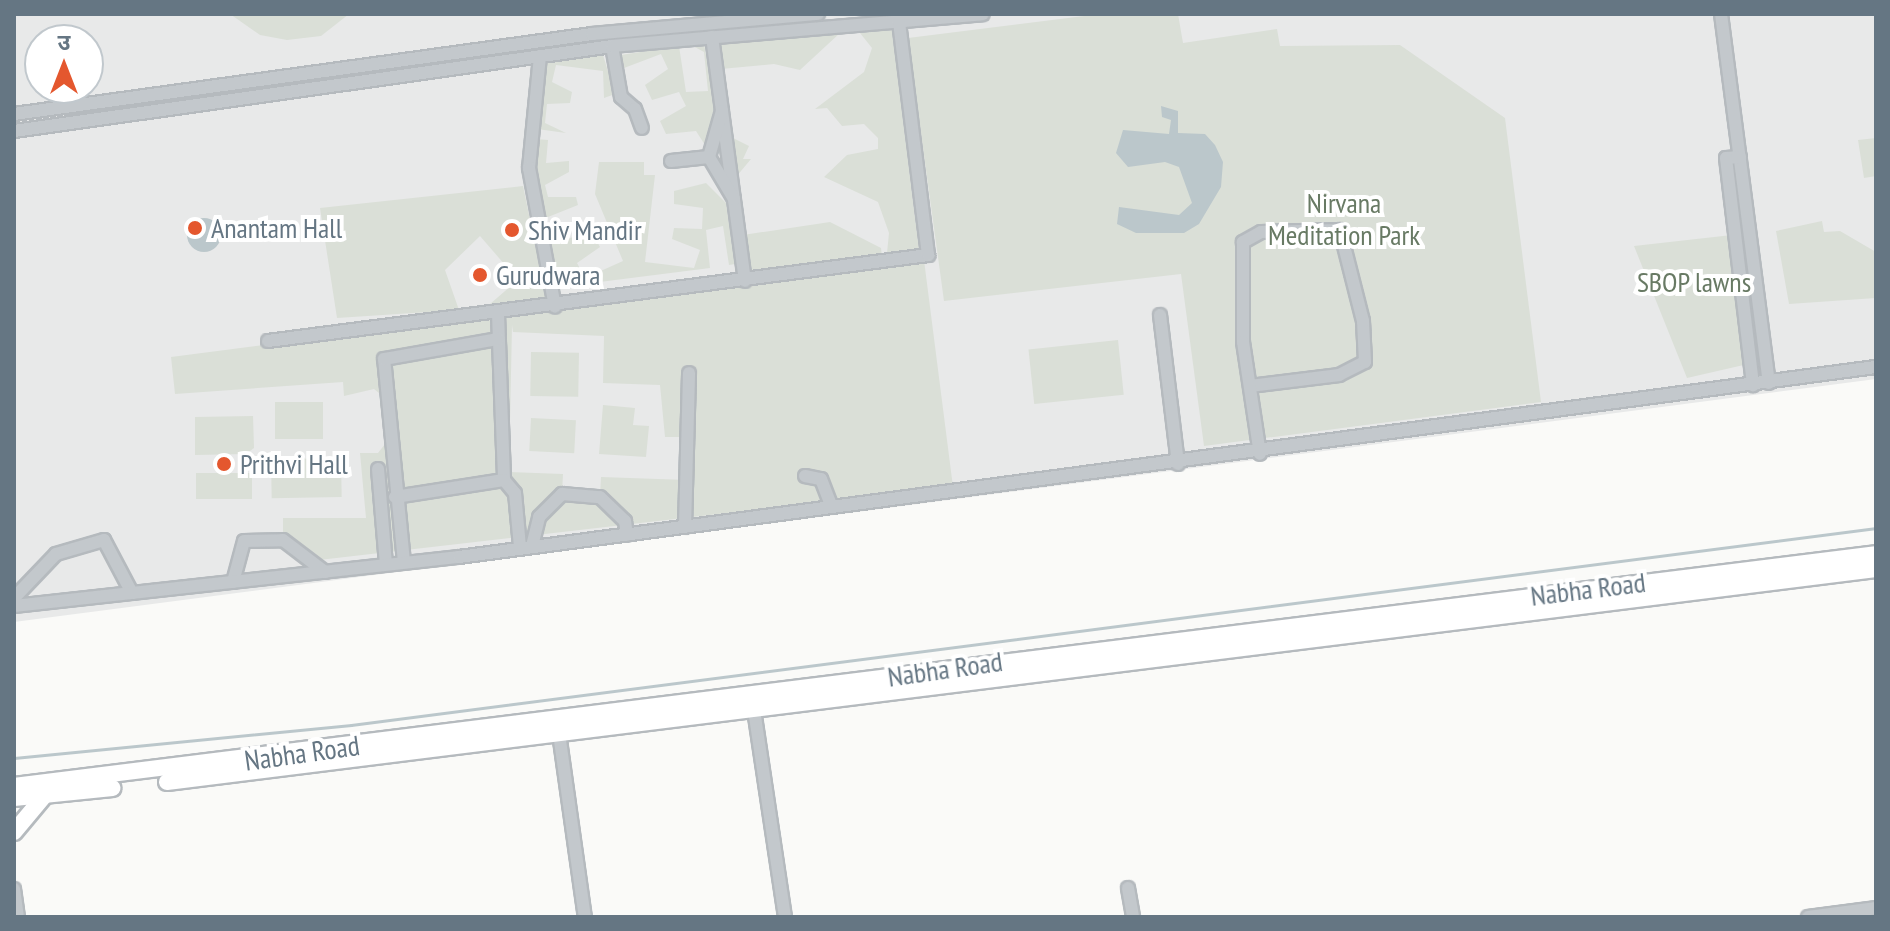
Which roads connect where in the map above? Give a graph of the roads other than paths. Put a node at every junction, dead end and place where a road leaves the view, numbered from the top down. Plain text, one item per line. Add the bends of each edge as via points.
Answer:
1 (818, 14) edge
2 (912, 14) edge
3 (983, 14) edge
4 (1721, 14) edge
5 (899, 18) edge
6 (712, 37) junction
7 (515, 45) junction
8 (612, 46) junction
9 (540, 56) junction
10 (515, 60) junction
11 (167, 93) junction
12 (170, 110) junction
13 (722, 111) junction
14 (14, 114) edge
15 (642, 128) dead end
16 (14, 131) edge
17 (709, 157) junction
18 (1733, 157) junction
19 (671, 161) dead end
20 (734, 199) junction
21 (745, 281) junction
22 (555, 307) junction
23 (498, 314) junction
24 (1160, 315) dead end
25 (498, 339) junction
26 (268, 341) dead end
27 (1876, 367) edge
28 (689, 373) dead end
29 (1769, 383) junction
30 (1753, 385) junction
31 (1250, 386) junction
32 (1260, 454) junction
33 (1178, 464) junction
34 (378, 469) dead end
35 (805, 476) dead end
36 (504, 480) junction
37 (395, 497) junction
38 (832, 507) junction
39 (685, 527) junction
40 (627, 535) junction
41 (526, 547) junction
42 (1876, 554) edge
43 (404, 562) junction
44 (386, 564) junction
45 (1876, 569) edge
46 (325, 572) junction
47 (233, 582) junction
48 (132, 593) junction
49 (14, 598) edge
50 (14, 606) edge
51 (753, 702) junction
52 (558, 726) junction
53 (228, 770) junction
54 (14, 786) edge
55 (45, 795) junction
56 (14, 798) edge
57 (14, 832) edge
58 (1128, 888) dead end
59 (14, 889) edge
60 (1876, 908) edge
61 (18, 917) edge
62 (585, 917) edge
63 (785, 917) edge
64 (1133, 917) edge
65 (1808, 917) edge

1 - 7 street
2 - 5 street
3 - 5 street
4 - 18 street
5 - 6 street
5 - 21 street via 928,255
6 - 8 street
6 - 13 street
7 - 10 street
7 - 11 street
8 - 9 street
8 - 15 street via 621,97
9 - 10 street
9 - 22 street via 529,168
10 - 12 street
11 - 12 street
11 - 14 street
12 - 16 street
13 - 17 street
13 - 20 street
17 - 19 street
17 - 20 street
18 - 29 street
18 - 30 street
20 - 21 street
21 - 22 street
22 - 23 street
23 - 25 street
23 - 26 street
24 - 33 street
25 - 36 street
25 - 37 street via 384,359
27 - 29 street
28 - 39 street
29 - 30 street
30 - 32 street
31 - 31 street via 1243,342 1248,234 1328,225 1340,230 1363,321 1365,362 1339,375
31 - 32 street
32 - 33 street
33 - 38 street
34 - 44 street
35 - 38 street via 821,479
36 - 37 street
36 - 41 street via 515,493
37 - 43 street
38 - 39 street
39 - 40 street
40 - 41 street
40 - 41 street via 625,521 600,497 562,494 539,517
41 - 43 street
42 - 51 main road, Nabha Road
43 - 44 street
44 - 46 street
45 - 51 main road, Nabha Road
46 - 47 street
46 - 47 street via 283,540 244,541
47 - 48 street
48 - 49 street via 104,540 56,554
48 - 50 street
51 - 52 main road, Nabha Road
51 - 63 street
52 - 53 main road, Nabha Road
52 - 62 street
53 - 54 main road, Nabha Road
53 - 55 main road, Nabha Road
55 - 56 main road, Nabha Road
55 - 57 main road
58 - 64 street
59 - 61 street
60 - 65 street

